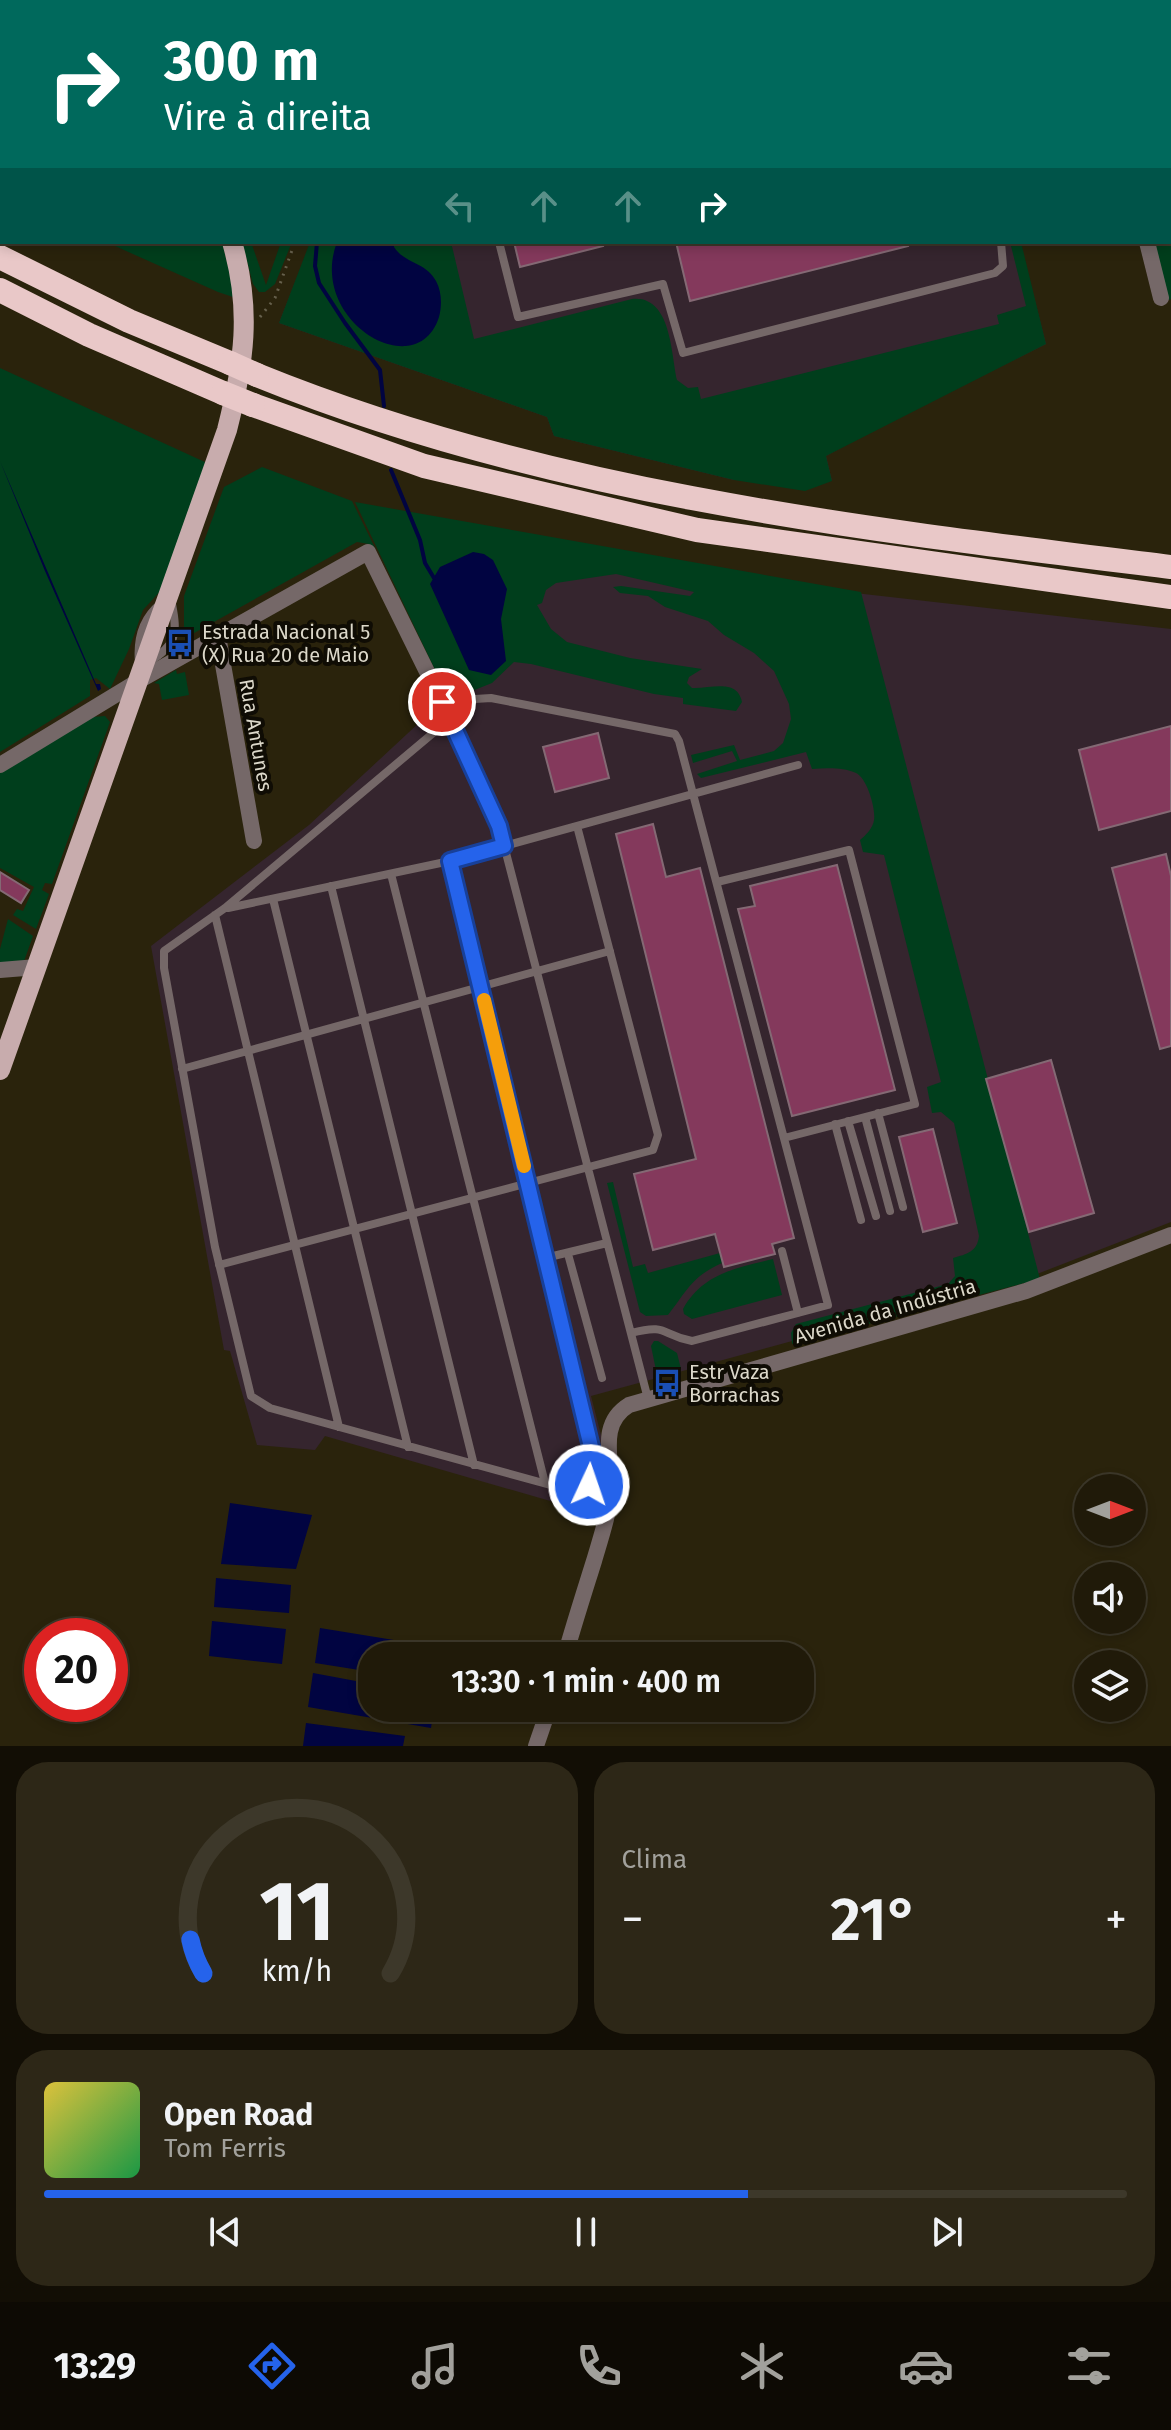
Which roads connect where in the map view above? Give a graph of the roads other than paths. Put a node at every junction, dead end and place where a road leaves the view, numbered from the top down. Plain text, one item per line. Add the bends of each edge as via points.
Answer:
1 (232, 244) edge
2 (500, 244) edge
3 (1001, 244) edge
4 (1148, 244) edge
5 (0, 257) edge
6 (0, 290) edge
7 (1161, 298) dead end
8 (1171, 567) edge
9 (1171, 597) edge
10 (218, 636) junction
11 (143, 672) junction
12 (440, 697) joint
13 (451, 718) junction
14 (0, 765) edge
15 (798, 765) dead end
16 (694, 794) junction
17 (577, 826) junction
18 (254, 841) dead end
19 (504, 846) junction
20 (450, 861) junction
21 (391, 874) junction
22 (717, 882) junction
23 (331, 886) junction
24 (273, 899) junction
25 (225, 908) junction
26 (215, 915) junction
27 (610, 951) junction
28 (37, 967) junction
29 (0, 970) edge
30 (537, 970) junction
31 (480, 986) junction
32 (423, 1002) junction
33 (364, 1018) junction
34 (307, 1034) junction
35 (4, 1049) edge
36 (247, 1051) junction
37 (182, 1069) junction
38 (0, 1070) edge
39 (878, 1113) junction
40 (865, 1117) junction
41 (848, 1121) junction
42 (835, 1124) junction
43 (784, 1138) junction
44 (589, 1169) junction
45 (528, 1185) junction
46 (472, 1199) junction
47 (903, 1207) dead end
48 (890, 1211) dead end
49 (412, 1212) junction
50 (876, 1216) dead end
51 (861, 1220) dead end
52 (354, 1227) junction
53 (1171, 1235) edge
54 (607, 1243) junction
55 (295, 1244) junction
56 (782, 1251) dead end
57 (568, 1254) junction
58 (545, 1258) junction
59 (219, 1265) junction
60 (798, 1313) junction
61 (631, 1333) junction
62 (602, 1378) dead end
63 (648, 1399) junction
64 (339, 1427) junction
65 (408, 1447) junction
66 (474, 1465) junction
67 (545, 1483) junction
68 (569, 1642) edge
69 (544, 1722) edge
70 (536, 1746) edge

1 - 11 main road via 245,320 240,376 227,430
2 - 3 lane via 518,317 663,284 683,353 995,273 1003,266
4 - 7 street
5 - 8 highway, bridge via 129,321 257,375 456,444 795,517
6 - 9 highway, bridge via 223,393 424,466 697,530
10 - 11 street
10 - 12 street via 368,552
10 - 18 street, Rua Antunes
11 - 14 street
11 - 28 main road
12 - 13 lane
13 - 16 lane via 475,699 491,698 675,734
13 - 19 lane
13 - 25 lane
15 - 16 lane
16 - 17 lane
16 - 22 lane
17 - 19 lane
17 - 27 lane
19 - 20 lane
19 - 30 lane
20 - 21 lane
20 - 31 lane
21 - 23 lane
21 - 32 lane
22 - 39 lane via 849,850 915,1104
22 - 43 lane
23 - 24 lane
23 - 33 lane
24 - 25 lane
24 - 34 lane
25 - 26 lane
26 - 36 lane
26 - 37 lane via 164,951
27 - 30 lane
27 - 44 lane via 658,1135 653,1150
28 - 29 street
28 - 35 main road
30 - 31 lane
30 - 44 lane
31 - 32 lane
31 - 45 lane
32 - 33 lane
32 - 46 lane
33 - 34 lane
33 - 49 lane
34 - 36 lane
34 - 52 lane
35 - 38 main road
36 - 37 lane
36 - 55 lane
37 - 59 lane
39 - 40 lane
39 - 47 lane
40 - 41 lane
40 - 48 lane
41 - 42 lane
41 - 50 lane
42 - 43 lane
42 - 51 lane
43 - 60 lane via 828,1305
44 - 45 lane
44 - 54 lane
45 - 46 lane
45 - 58 lane
46 - 49 lane
46 - 67 lane
49 - 52 lane
49 - 66 lane
52 - 55 lane
52 - 65 lane
53 - 63 street, Avenida da Indústria via 1026,1291
54 - 57 lane
54 - 61 lane
55 - 59 lane
55 - 64 lane
56 - 60 lane
57 - 58 lane
57 - 62 lane
58 - 67 lane via 594,1471 589,1485 576,1492
59 - 64 lane via 251,1396 270,1408
60 - 61 lane via 692,1341 659,1328
61 - 63 lane
63 - 68 street, Avenida da Indústria via 618,1411 611,1422 607,1517
64 - 65 lane
65 - 66 lane
66 - 67 lane
69 - 70 street

